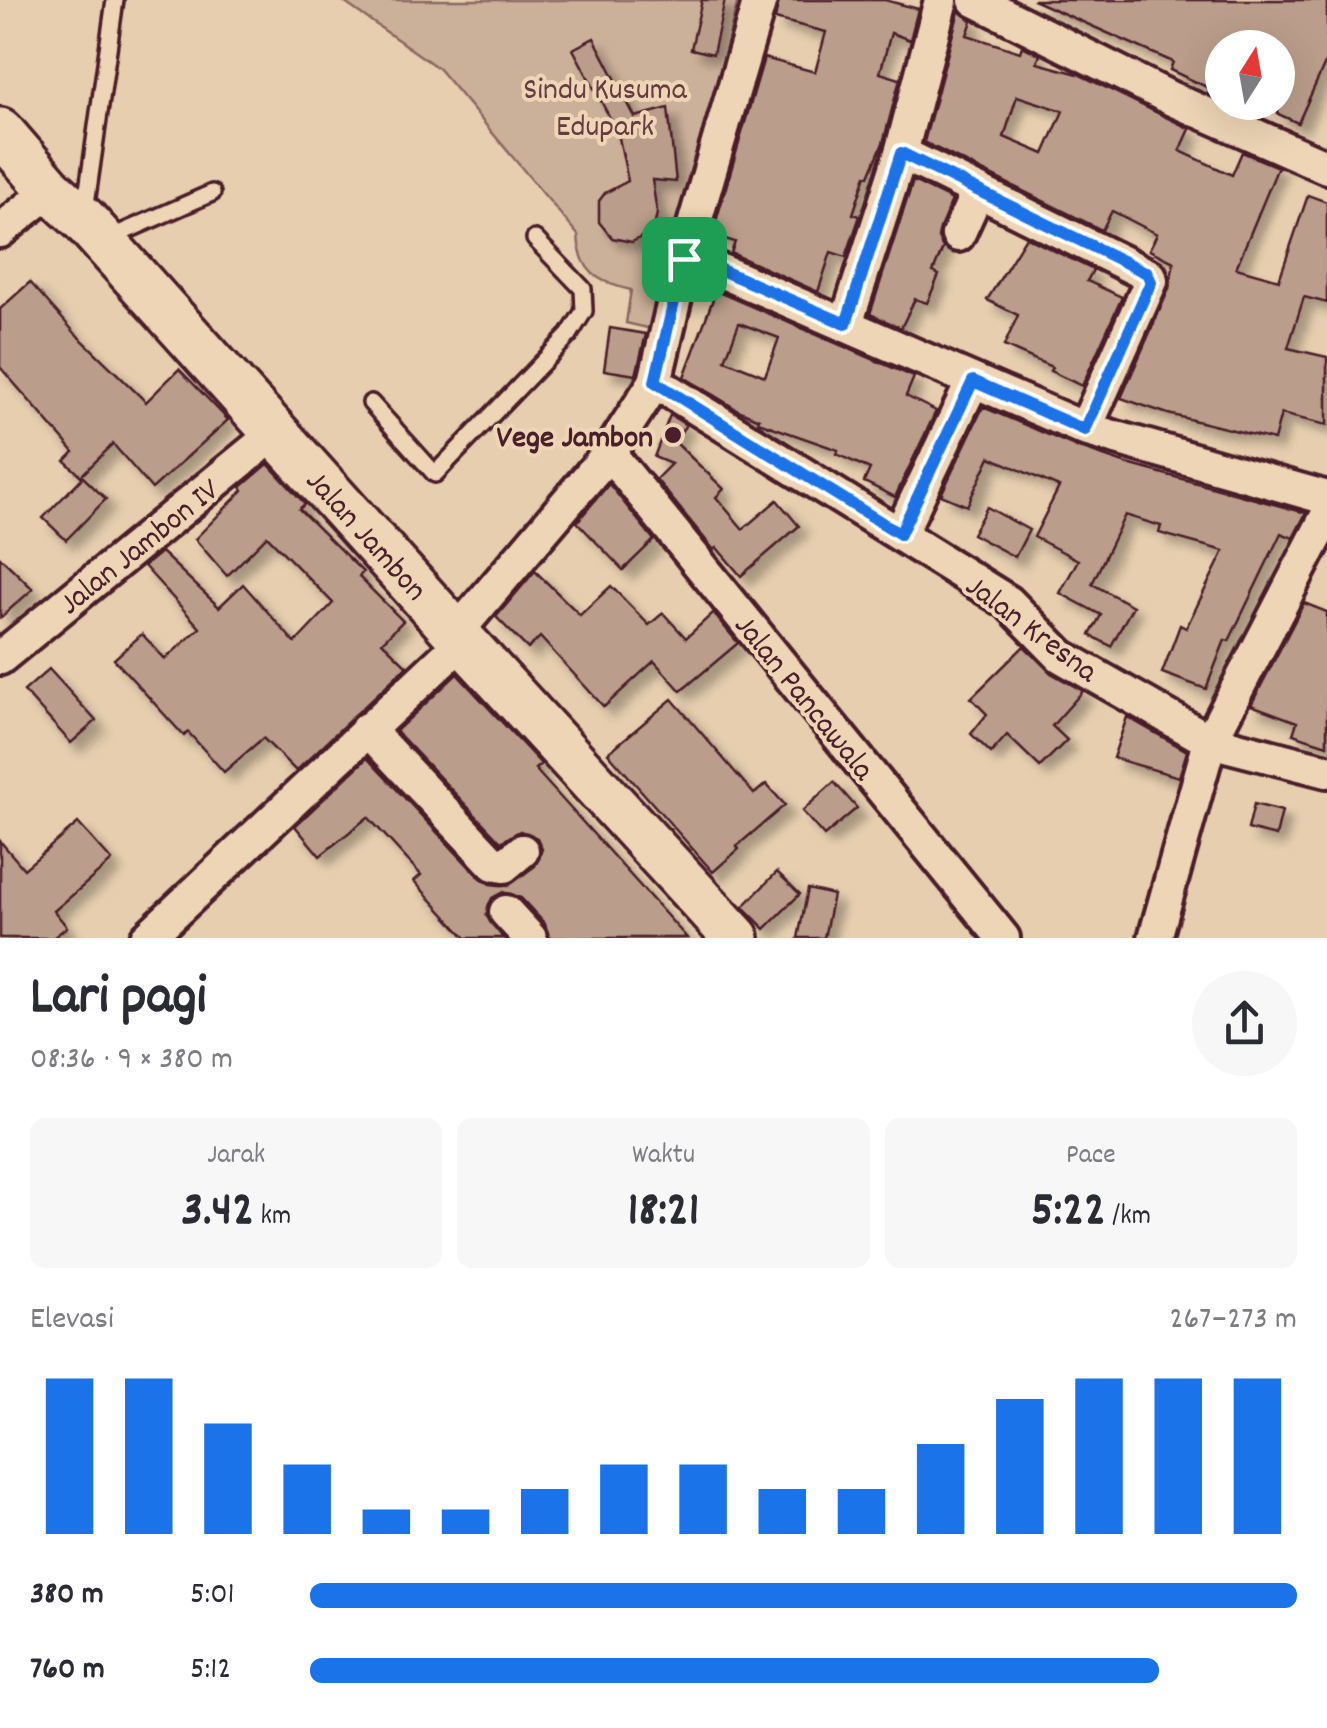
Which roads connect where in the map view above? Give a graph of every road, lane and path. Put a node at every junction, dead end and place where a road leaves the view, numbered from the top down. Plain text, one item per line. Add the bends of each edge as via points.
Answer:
1 (115, 0) edge
2 (760, 0) edge
3 (941, 0) edge
4 (975, 0) edge
5 (0, 131) edge
6 (901, 153) junction
7 (1327, 167) edge
8 (50, 190) junction
9 (978, 191) junction
10 (212, 193) dead end
11 (93, 230) junction
12 (0, 231) edge
13 (958, 236) dead end
14 (534, 239) dead end
15 (684, 259) junction
16 (846, 324) junction
17 (973, 381) junction
18 (655, 382) junction
19 (372, 403) dead end
20 (1085, 430) junction
21 (276, 433) junction
22 (609, 454) junction
23 (1327, 498) edge
24 (1327, 518) edge
25 (900, 534) junction
26 (459, 637) junction
27 (0, 658) edge
28 (367, 730) junction
29 (1210, 741) junction
30 (1327, 771) edge
31 (522, 851) dead end
32 (506, 912) dead end
33 (147, 938) edge
34 (530, 938) edge
35 (736, 938) edge
36 (1002, 938) edge
37 (1156, 938) edge

1 - 11 lane via 103,72
2 - 15 street
3 - 6 street
4 - 7 street via 1172,99
5 - 8 main road, Jalan Jambon
6 - 9 street
6 - 16 street
8 - 11 main road, Jalan Jambon
8 - 12 street
9 - 13 street
9 - 20 street via 1150,276
10 - 11 lane
11 - 21 main road, Jalan Jambon
14 - 19 lane via 583,289 584,311 569,335 435,474
15 - 16 street
15 - 18 street
16 - 17 street
17 - 20 street
17 - 25 street
18 - 22 street
18 - 25 street, Jalan Kresna
20 - 23 street
21 - 26 main road, Jalan Jambon
21 - 27 street, Jalan Jambon IV
22 - 26 street
22 - 36 street, Jalan Pancawala
24 - 29 street
25 - 29 street, Jalan Kresna via 1008,602 1061,656
26 - 28 street
26 - 35 main road, Jalan Jambon
28 - 31 street via 494,864 504,866
28 - 33 street
29 - 30 street, Jalan Kresna
29 - 37 street
32 - 34 street

